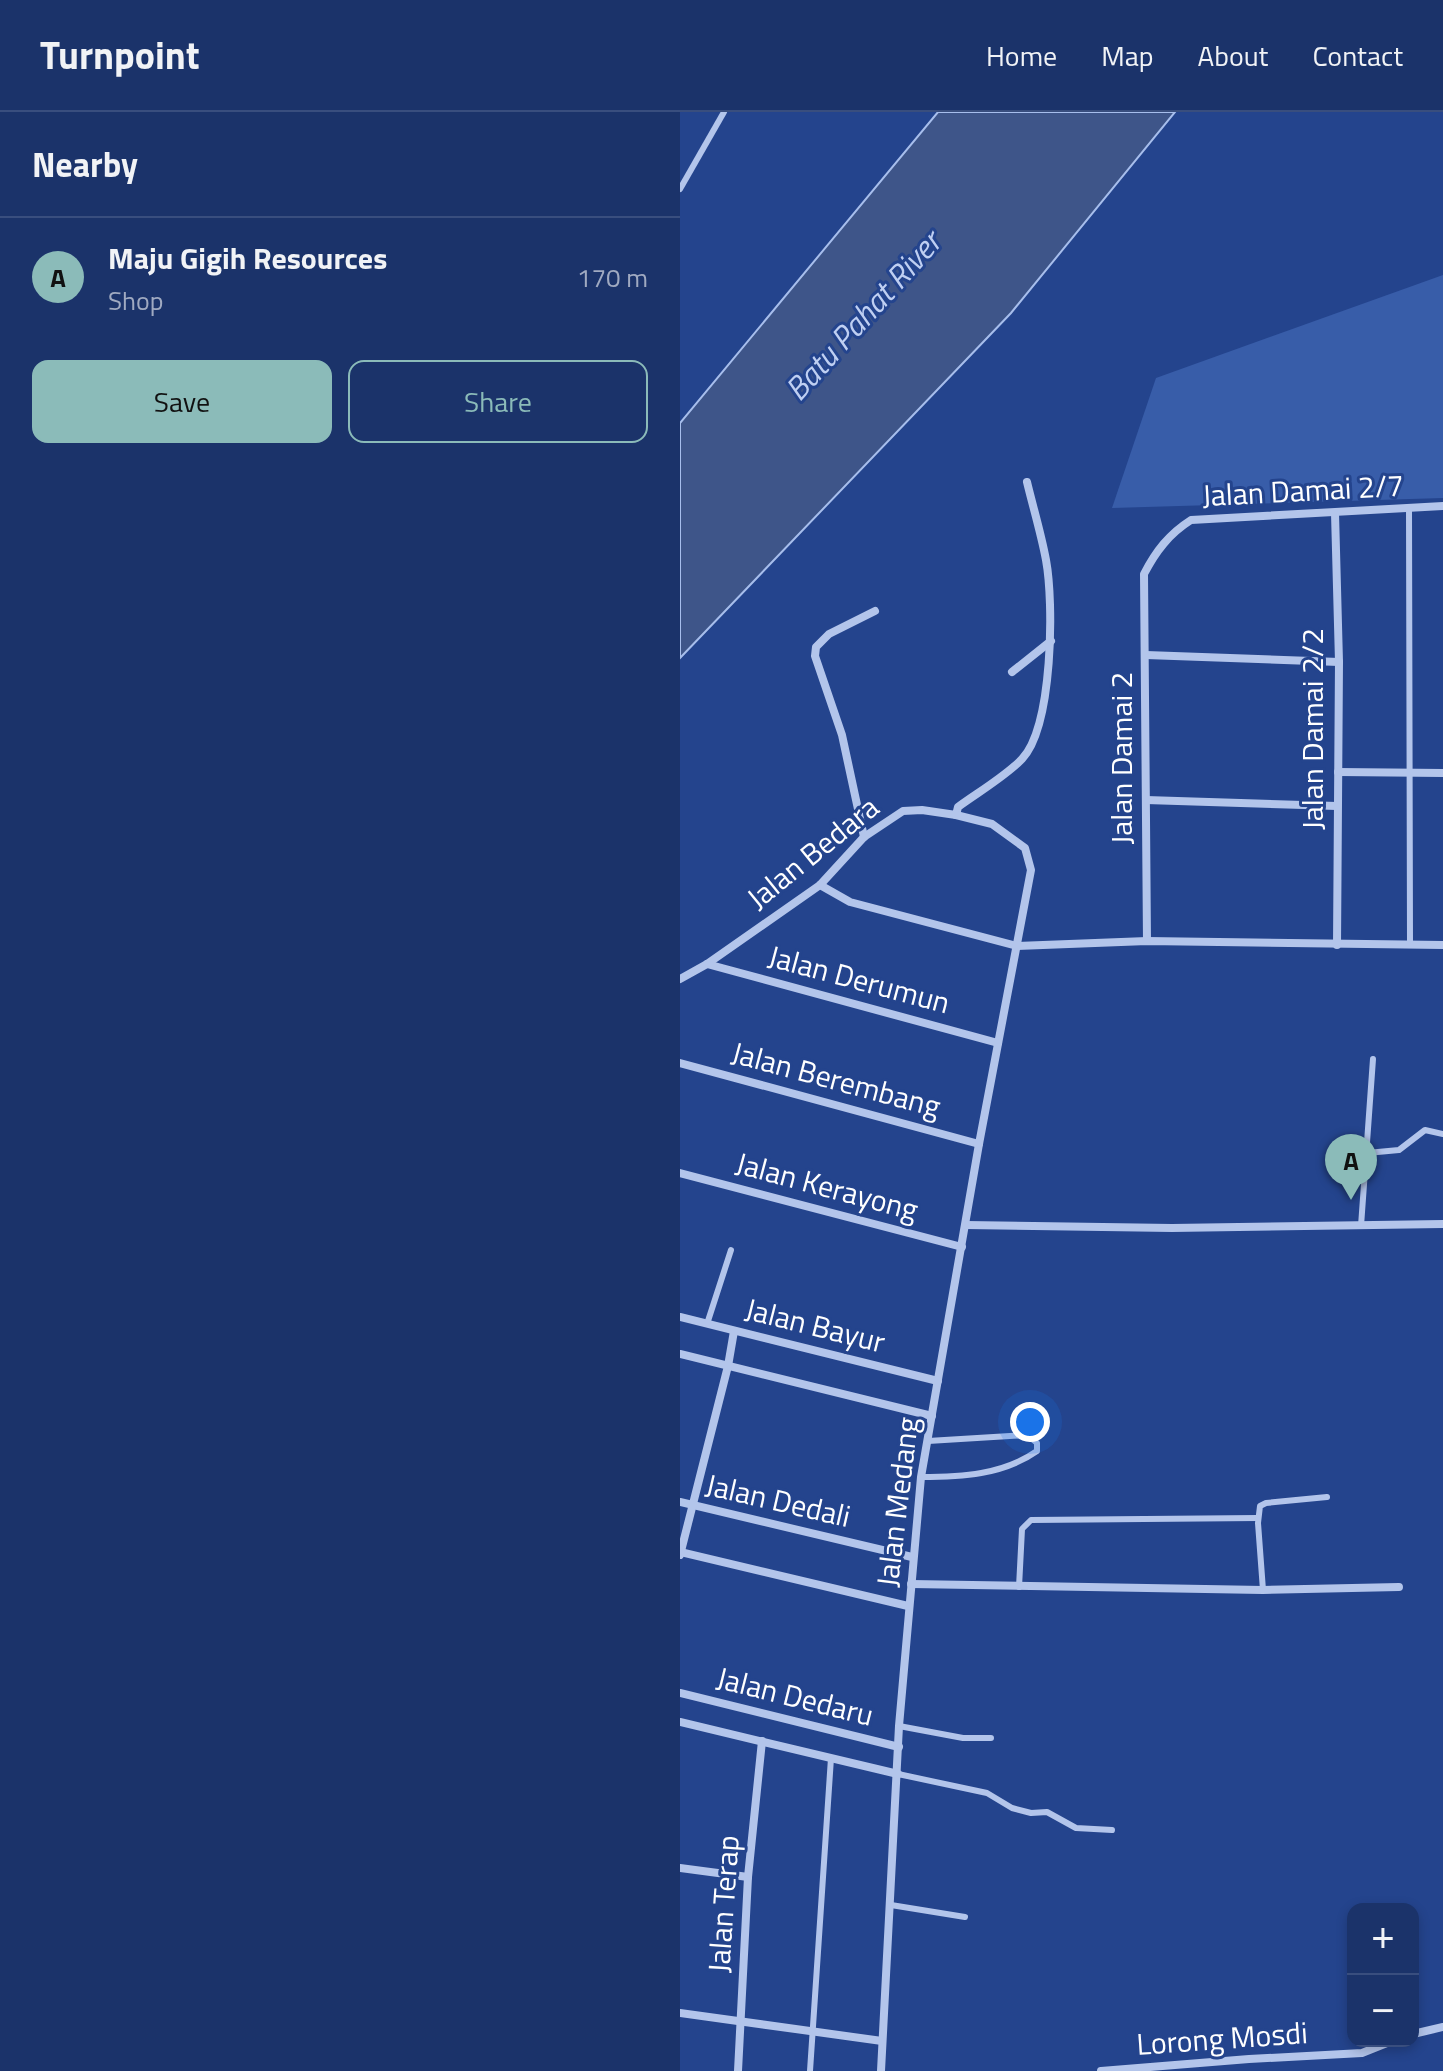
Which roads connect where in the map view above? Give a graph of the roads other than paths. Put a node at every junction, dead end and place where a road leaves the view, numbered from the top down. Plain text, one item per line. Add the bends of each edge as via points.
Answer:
1 (724, 112) edge
2 (680, 189) edge
3 (1027, 482) dead end
4 (1443, 506) edge
5 (1409, 509) junction
6 (1335, 513) junction
7 (1144, 574) joint
8 (875, 611) dead end
9 (1051, 641) junction
10 (1146, 655) junction
11 (1339, 662) junction
12 (1012, 672) dead end
13 (1338, 772) junction
14 (1410, 773) junction
15 (1443, 773) edge
16 (1146, 800) junction
17 (1337, 806) junction
18 (956, 815) junction
19 (864, 837) junction
20 (820, 885) junction
21 (1147, 941) junction
22 (1337, 945) junction
23 (1443, 945) edge
24 (1017, 946) junction
25 (1410, 946) junction
26 (707, 964) junction
27 (680, 979) edge
28 (998, 1043) junction
29 (1373, 1059) dead end
30 (680, 1063) edge
31 (1443, 1134) edge
32 (979, 1144) junction
33 (1367, 1153) junction
34 (680, 1173) edge
35 (1443, 1224) edge
36 (966, 1225) junction
37 (1361, 1226) junction
38 (962, 1247) junction
39 (731, 1250) dead end
40 (680, 1317) edge
41 (707, 1324) junction
42 (734, 1331) junction
43 (680, 1354) edge
44 (728, 1366) junction
45 (938, 1381) junction
46 (932, 1416) junction
47 (928, 1441) junction
48 (921, 1477) junction
49 (1327, 1497) dead end
50 (680, 1502) edge
51 (693, 1505) junction
52 (1258, 1518) junction
53 (680, 1554) edge
54 (912, 1557) junction
55 (911, 1584) junction
56 (1019, 1587) junction
57 (1399, 1587) dead end
58 (1263, 1590) junction
59 (908, 1606) junction
60 (680, 1693) edge
61 (680, 1722) edge
62 (899, 1726) junction
63 (991, 1738) dead end
64 (762, 1741) junction
65 (899, 1747) junction
66 (831, 1758) junction
67 (898, 1774) junction
68 (1112, 1830) dead end
69 (680, 1868) edge
70 (748, 1877) junction
71 (891, 1905) junction
72 (965, 1917) dead end
73 (680, 2013) edge
74 (740, 2020) junction
75 (1443, 2027) edge
76 (812, 2030) junction
77 (1419, 2033) edge
78 (882, 2041) junction
79 (1377, 2047) edge
80 (738, 2071) edge
81 (810, 2071) edge
82 (881, 2071) edge
83 (1101, 2071) edge

1 - 2 lane
3 - 9 street via 1047,562
4 - 5 street, Jalan Damai 2/7
5 - 6 street, Jalan Damai 2/7
5 - 14 lane
6 - 7 street, Jalan Damai 2/7 via 1191,520 1156,551
6 - 11 street, Jalan Damai 2/2
7 - 10 street, Jalan Damai 2
8 - 19 street via 829,634 815,656 842,735
9 - 12 street
9 - 18 street via 1042,709 1023,758 958,807
10 - 11 street
10 - 16 street, Jalan Damai 2
11 - 13 street, Jalan Damai 2/2
13 - 14 street
13 - 17 street, Jalan Damai 2/2
14 - 15 street
14 - 25 lane
16 - 17 street
16 - 21 street, Jalan Damai 2
17 - 22 street, Jalan Damai 2/2
18 - 19 street, Jalan Bedara via 903,811
18 - 24 street, Jalan Bedara via 992,824 1025,848 1031,870
19 - 20 street, Jalan Bedara
20 - 24 street via 850,902
20 - 26 street, Jalan Bedara
21 - 22 street
21 - 24 street
22 - 25 street
23 - 25 street
24 - 28 street, Jalan Medang
26 - 27 street, Jalan Bedara
26 - 28 street, Jalan Derumun
28 - 32 street, Jalan Medang
29 - 33 lane
30 - 32 street, Jalan Berembang
31 - 33 lane via 1425,1130 1399,1150
32 - 36 street, Jalan Medang
33 - 37 lane
34 - 38 street, Jalan Kerayong
35 - 37 street
36 - 37 street
36 - 38 street, Jalan Medang
38 - 45 street, Jalan Medang
39 - 41 lane
40 - 41 street, Jalan Bayur
41 - 42 street, Jalan Bayur
42 - 44 street
42 - 45 street, Jalan Bayur
43 - 44 street, Jalan Bayur
44 - 46 street, Jalan Bayur
44 - 51 street
45 - 46 street, Jalan Medang
46 - 47 street, Jalan Medang
47 - 48 street, Jalan Medang
47 - 48 lane via 1027,1435 1037,1443 1037,1451 981,1475
48 - 54 street, Jalan Medang
49 - 52 lane via 1266,1503
50 - 51 street, Jalan Dedali
51 - 53 street
51 - 54 street, Jalan Dedali
52 - 56 lane via 1031,1520 1022,1529
52 - 58 lane
53 - 59 street
54 - 55 street, Jalan Medang
55 - 56 street
55 - 59 street, Jalan Medang
56 - 58 street
57 - 58 street
59 - 62 street, Jalan Medang
60 - 65 street, Jalan Dedaru
61 - 64 street, Jalan Dedaru
62 - 63 lane
62 - 65 street, Jalan Medang
64 - 66 street, Jalan Dedaru
64 - 70 street, Jalan Terap
65 - 67 street, Jalan Medang
66 - 67 street, Jalan Dedaru
66 - 76 lane
67 - 68 lane via 987,1793 1012,1808 1047,1812 1076,1828
67 - 71 street, Jalan Medang
69 - 70 street
70 - 74 street, Jalan Terap
71 - 72 lane
71 - 78 street, Jalan Medang
73 - 74 street
74 - 76 street
74 - 80 street, Jalan Terap
75 - 77 street
76 - 78 street
76 - 81 lane
78 - 82 street, Jalan Medang
79 - 83 street, Lorong Mosdi via 1362,2053

